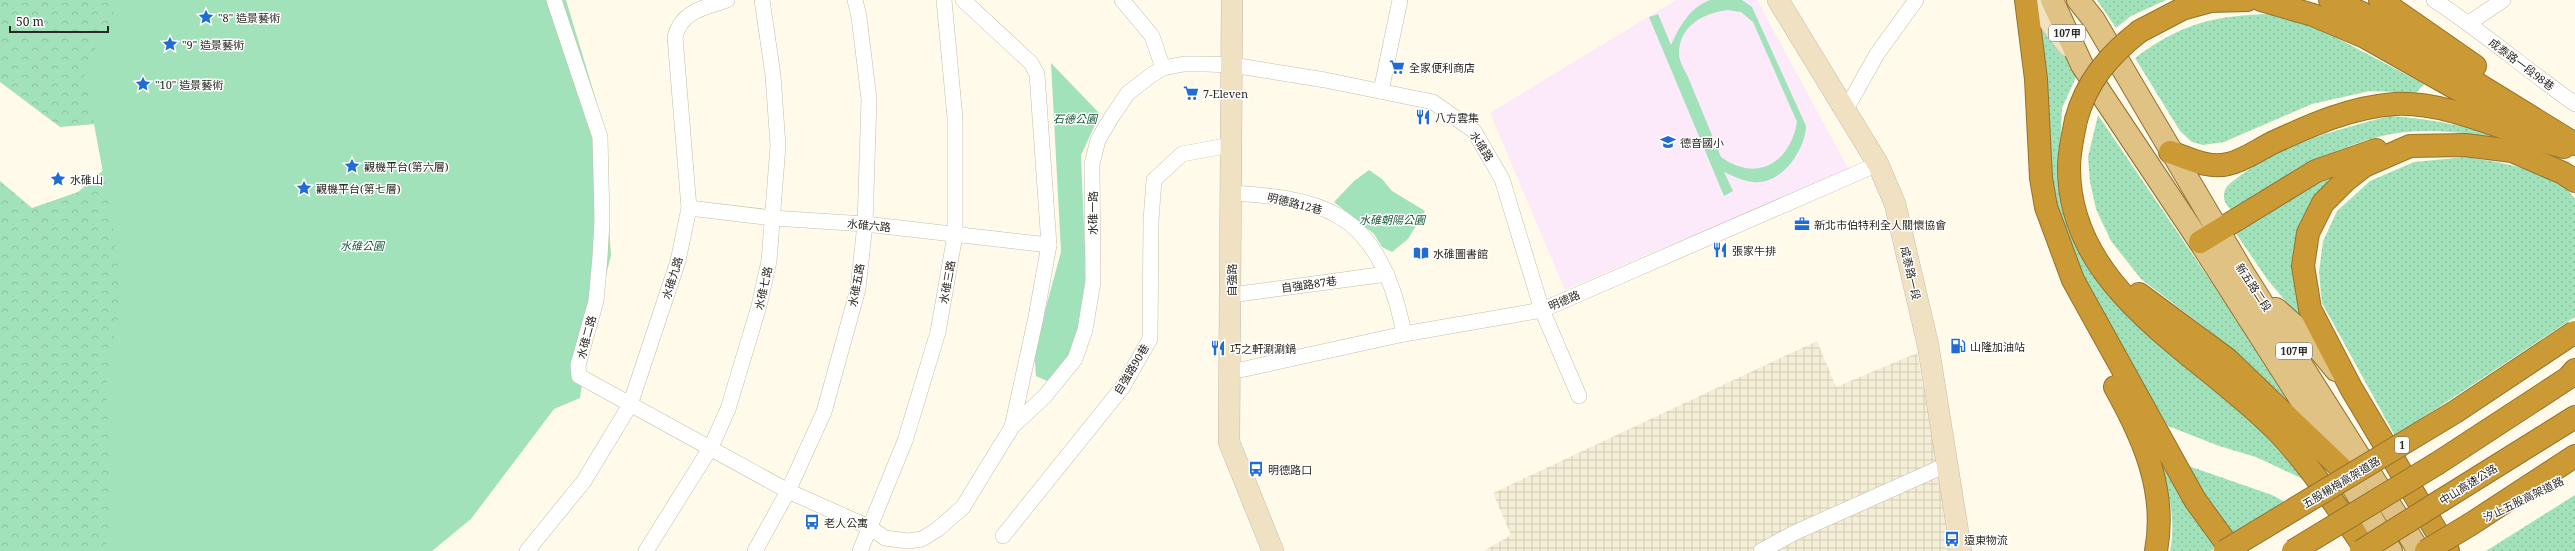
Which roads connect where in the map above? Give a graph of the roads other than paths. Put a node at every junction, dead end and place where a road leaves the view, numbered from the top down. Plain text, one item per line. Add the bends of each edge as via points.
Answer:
1 (554, 0) edge
2 (727, 0) edge
3 (762, 0) edge
4 (855, 0) edge
5 (944, 0) edge
6 (963, 0) edge
7 (1122, 0) edge
8 (1232, 0) edge
9 (1400, 0) edge
10 (1778, 0) edge
11 (1916, 0) edge
12 (2019, 0) edge
13 (2026, 0) edge
14 (2033, 0) edge
15 (2052, 0) edge
16 (2078, 0) edge
17 (2085, 0) edge
18 (2248, 0) edge
19 (2261, 0) edge
20 (2330, 0) edge
21 (2380, 0) edge
22 (2434, 0) edge
23 (2503, 0) edge
24 (2094, 20) junction
25 (2469, 23) junction
26 (1232, 65) junction
27 (2082, 65) junction
28 (1163, 68) junction
29 (1381, 91) junction
30 (2575, 104) edge
31 (1845, 111) junction
32 (2575, 127) edge
33 (1231, 145) junction
34 (2410, 146) junction
35 (2571, 146) edge
36 (2170, 152) junction
37 (1878, 164) junction
38 (2575, 181) edge
39 (2070, 186) junction
40 (1231, 193) junction
41 (689, 208) junction
42 (774, 218) junction
43 (865, 224) junction
44 (2220, 231) junction
45 (955, 235) junction
46 (2200, 242) junction
47 (1049, 245) junction
48 (1387, 274) junction
49 (2258, 292) junction
50 (1231, 295) junction
51 (1542, 310) junction
52 (2575, 332) edge
53 (1404, 334) junction
54 (2575, 370) edge
55 (1231, 372) junction
56 (2351, 388) junction
57 (1579, 396) dead end
58 (630, 405) junction
59 (2575, 417) edge
60 (1012, 426) junction
61 (711, 447) junction
62 (2575, 456) edge
63 (1946, 465) junction
64 (2342, 469) junction
65 (2575, 473) edge
66 (788, 491) junction
67 (2471, 524) junction
68 (871, 528) junction
69 (1002, 536) dead end
70 (527, 551) edge
71 (646, 551) edge
72 (755, 551) edge
73 (860, 551) edge
74 (1273, 551) edge
75 (1761, 551) edge
76 (1961, 551) edge
77 (2156, 551) edge
78 (2225, 551) edge
79 (2232, 551) edge
80 (2293, 551) edge
81 (2361, 551) edge
82 (2367, 551) edge
83 (2391, 551) edge
84 (2419, 551) edge
85 (2426, 551) edge
86 (2448, 551) edge

1 - 58 street, 水碓二路 via 600,137 600,257 596,301 578,365 579,376
2 - 41 street, 水碓九路 via 687,14 677,26 674,37
3 - 42 street, 水碓七路 via 773,75 778,146
4 - 43 street, 水碓五路 via 869,99
5 - 45 street, 水碓三路 via 955,118
6 - 47 street, 水碓一路 via 1031,63 1037,74
7 - 28 street via 1152,36
8 - 26 main road, 自強路
9 - 29 street
10 - 31 main road, 成泰路一段
11 - 31 street via 1877,54
12 - 77 highway via 2039,214 2077,318 2117,390 2151,461 2160,527
13 - 79 highway via 2036,79 2041,178 2046,207 2070,272 2194,500
14 - 27 main road, 新五路二段 / 107甲
15 - 27 main road, 新五路二段 / 107甲
16 - 24 main road, 新五路二段 / 107甲
17 - 24 main road, 新五路二段 / 107甲
18 - 39 highway, bridge via 2211,1 2189,7 2140,31 2114,51 2081,100 2069,167
19 - 35 highway via 2313,15 2365,37 2477,102
20 - 35 highway via 2362,13
21 - 32 highway via 2503,86
22 - 25 street, 成泰路一段98巷
23 - 25 street
24 - 36 main road, 新五路二段 / 107甲
25 - 30 street, 成泰路一段98巷 via 2501,50
26 - 28 street, 水碓一路 via 1184,64
26 - 29 street, 水碓路
26 - 33 main road, 自強路
27 - 46 main road, 新五路二段 / 107甲
28 - 60 street, 水碓一路 via 1128,93 1098,140 1092,164 1093,282 1085,330 1075,359 1045,396
29 - 51 street, 水碓路 via 1432,102 1474,131 1502,179
31 - 37 main road, 成泰路一段
33 - 40 main road, 自強路
33 - 69 street, 自強路90巷 via 1182,154 1154,180 1150,339 1122,388
34 - 38 highway via 2465,145 2512,151 2563,173
34 - 44 highway via 2368,151 2316,172
34 - 56 highway via 2364,166 2346,180 2323,203 2308,233 2303,266 2310,310
35 - 36 highway via 2495,126 2450,109 2396,104 2348,112 2310,125 2228,164 2203,164
36 - 44 main road, 新五路二段 / 107甲
37 - 51 street, 明德路
37 - 63 main road, 成泰路一段 via 1894,204 1928,345
39 - 64 highway via 2112,266 2134,291 2227,359
39 - 82 highway via 2075,215 2081,230 2110,280 2139,312 2278,432 2327,494
40 - 48 street, 明德路12巷 via 1292,200 1340,217 1360,233
40 - 50 main road, 自強路
41 - 42 street, 水碓六路
41 - 58 street, 水碓九路 via 678,261
42 - 43 street, 水碓六路
42 - 61 street, 水碓七路 via 760,306 728,409
43 - 45 street, 水碓六路
43 - 66 street, 水碓五路 via 858,289 824,412
44 - 46 highway
44 - 49 main road, 新五路二段 / 107甲
45 - 47 street, 水碓六路
45 - 68 street, 水碓三路 via 938,332 905,441
46 - 64 main road, 新五路二段 / 107甲
47 - 60 street, 水碓一路
48 - 50 street, 自強路87巷
48 - 53 street, 明德路12巷 via 1397,300
49 - 56 main road via 2312,341
49 - 84 main road, 新五路二段 / 107甲
50 - 55 main road, 自強路
51 - 53 street, 明德路
51 - 57 street, 水碓路
52 - 78 highway, 五股楊梅高架道路 / 1, bridge via 2455,412
53 - 55 street, 明德路
54 - 80 highway, bridge via 2568,378 2438,463
55 - 74 main road, 自強路 via 1229,442
56 - 86 highway
58 - 61 street, 水碓二路
58 - 70 street, 水碓九路 via 584,480
59 - 81 highway, 中山高速公路, bridge
60 - 68 street, 水碓一路 via 963,507 938,529 922,539 908,541 885,538
61 - 66 street, 水碓二路
61 - 71 street, 水碓七路
62 - 67 highway
63 - 75 street via 1794,533
63 - 76 main road, 成泰路一段
64 - 83 main road, 新五路二段 / 107甲
65 - 67 highway, 汐止五股高架道路
66 - 68 street, 水碓二路
66 - 72 street, 水碓五路
67 - 85 highway, bridge
68 - 73 street, 水碓三路

